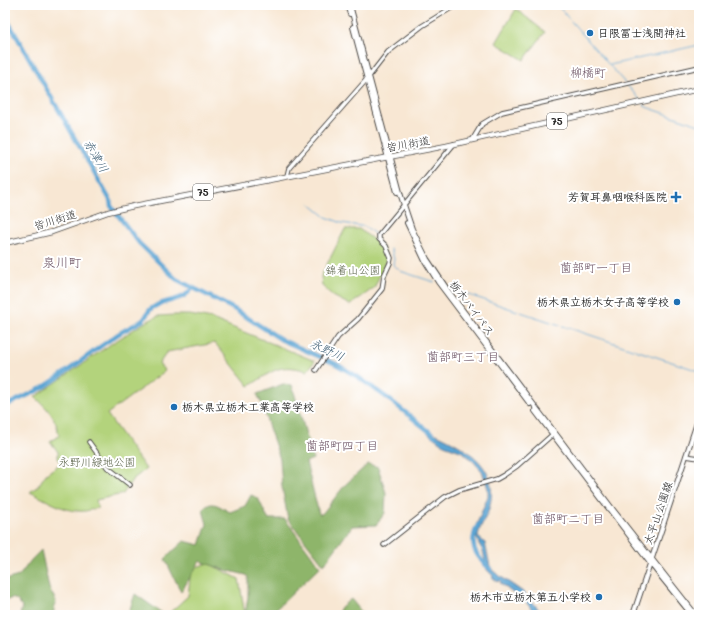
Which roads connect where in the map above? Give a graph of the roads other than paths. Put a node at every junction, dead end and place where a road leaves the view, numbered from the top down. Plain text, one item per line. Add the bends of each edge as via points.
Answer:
1 (456, 5) edge
2 (348, 6) edge
3 (699, 67) edge
4 (368, 78) junction
5 (699, 90) edge
6 (473, 139) junction
7 (454, 144) junction
8 (389, 156) junction
9 (287, 176) junction
10 (403, 206) junction
11 (5, 242) edge
12 (316, 370) dead end
13 (699, 417) edge
14 (554, 433) junction
15 (89, 442) dead end
16 (686, 456) junction
17 (699, 458) edge
18 (130, 485) dead end
19 (384, 545) dead end
20 (651, 561) junction
21 (633, 615) edge
22 (692, 615) edge
23 (696, 615) edge

1 - 4 street via 422,26 388,52
2 - 4 main road, 栃木バイパス
2 - 4 main road, 栃木バイパス via 352,11
3 - 6 street via 502,112 480,126
4 - 8 main road, 栃木バイパス
4 - 9 street via 289,168
5 - 6 main road, 皆川街道 / 75
6 - 7 main road, 皆川街道 / 75
7 - 8 main road, 皆川街道 / 75
7 - 10 street
8 - 9 main road, 皆川街道 / 75
8 - 10 main road, 栃木バイパス
9 - 11 main road, 皆川街道 / 75 via 119,209 52,232
10 - 12 street via 379,237 391,258 382,289 358,319 338,337
10 - 14 main road, 栃木バイパス via 420,245 441,280
13 - 16 main road, 太平山公園線
14 - 19 street via 517,466 495,480 445,497
14 - 20 main road, 栃木バイパス
15 - 18 street via 107,467
16 - 17 street
16 - 20 main road, 太平山公園線
20 - 21 main road, 太平山公園線
20 - 22 main road, 栃木バイパス
20 - 23 main road, 栃木バイパス

